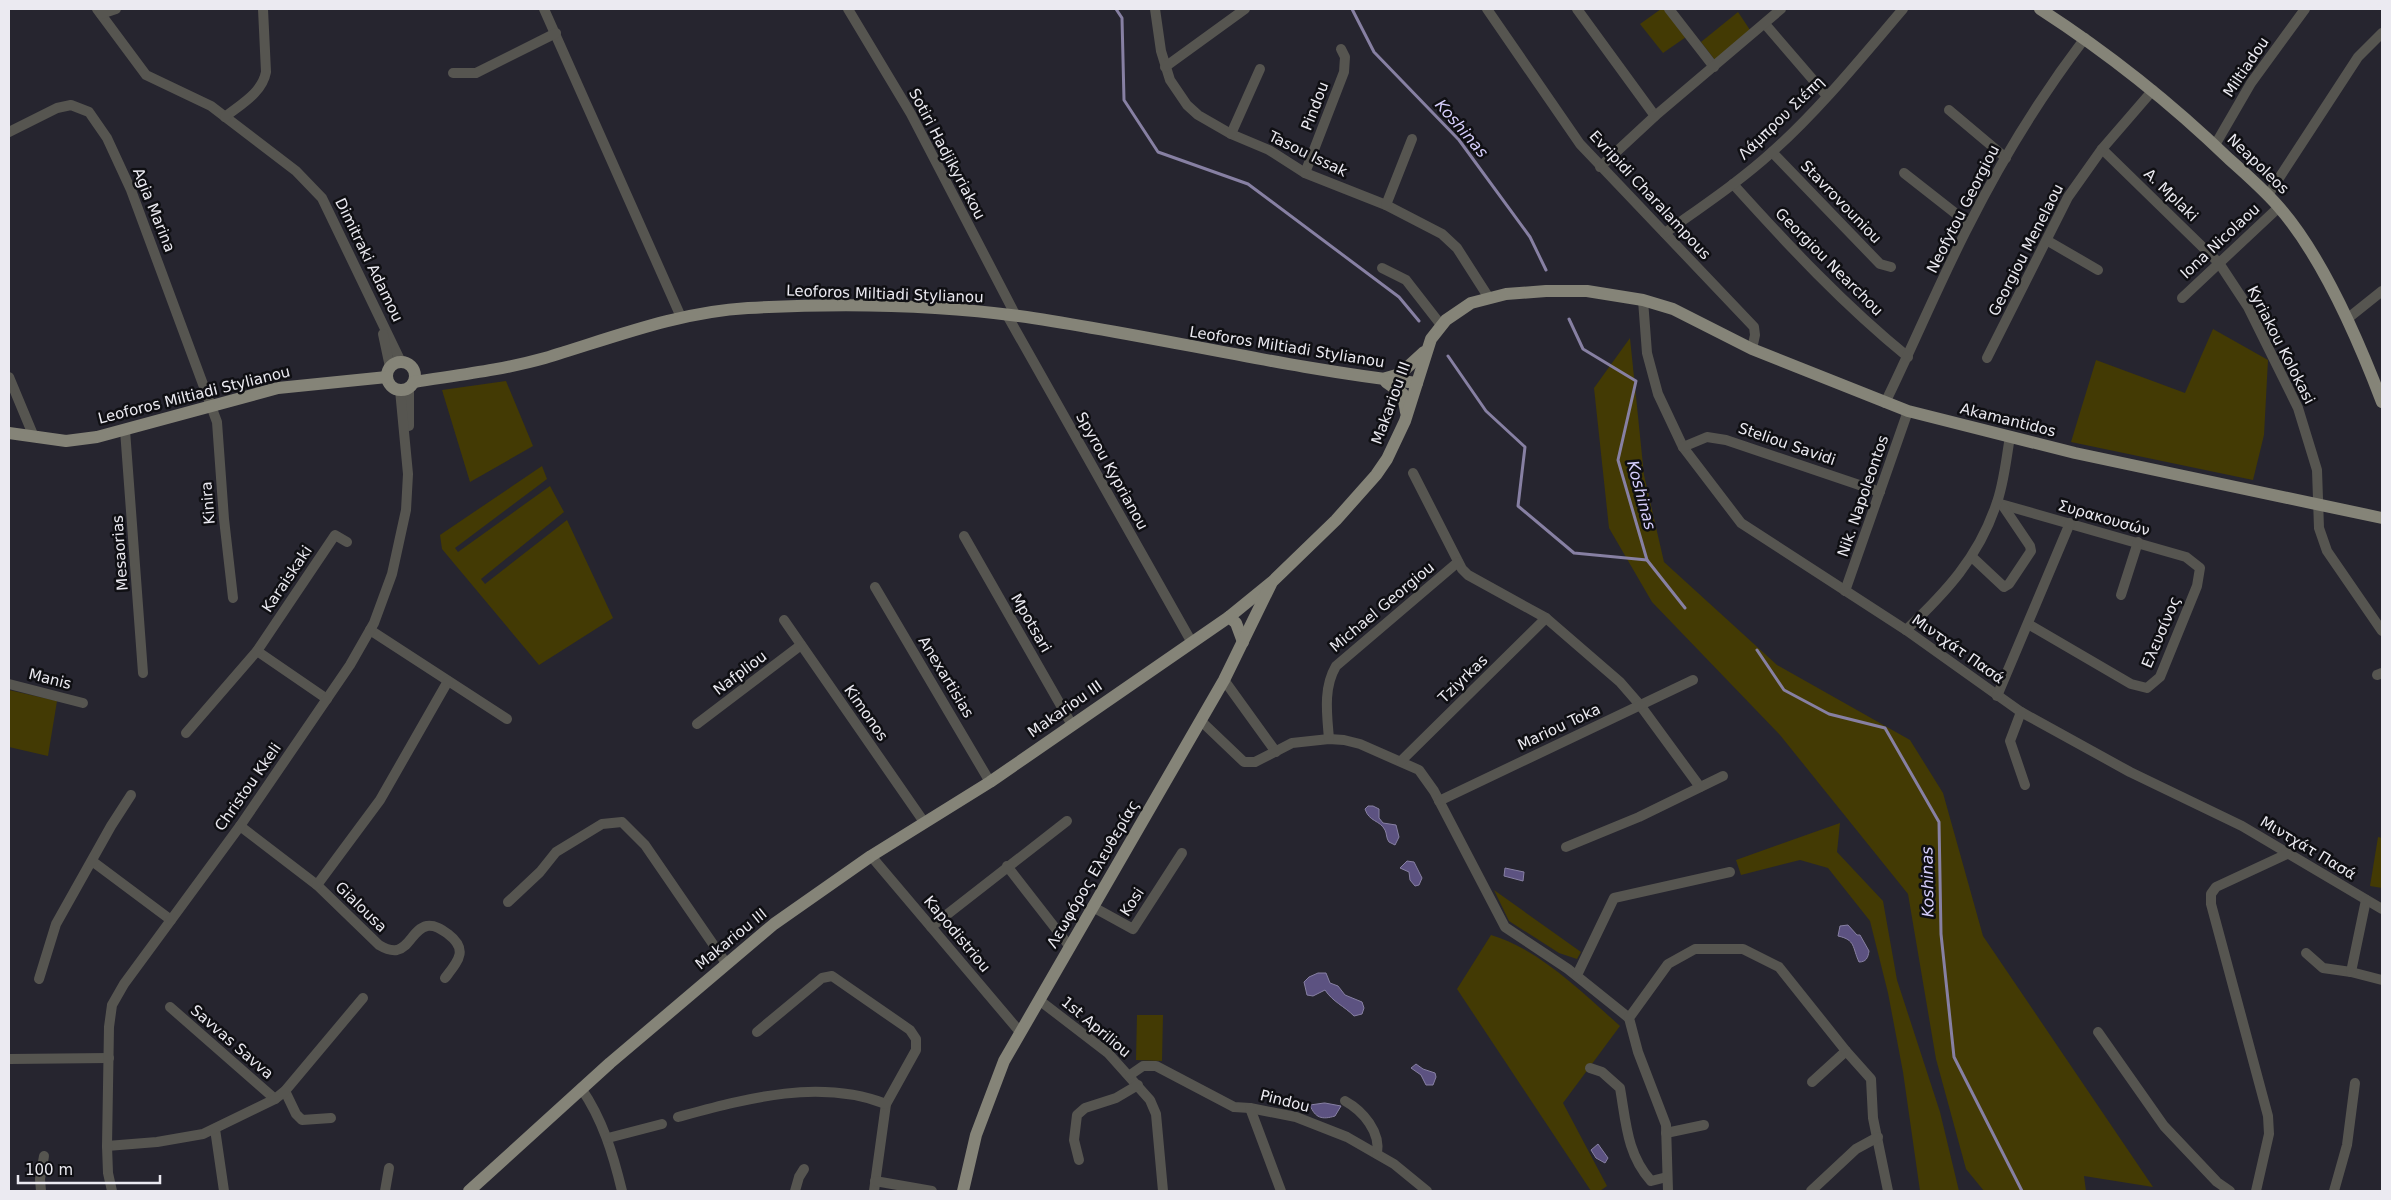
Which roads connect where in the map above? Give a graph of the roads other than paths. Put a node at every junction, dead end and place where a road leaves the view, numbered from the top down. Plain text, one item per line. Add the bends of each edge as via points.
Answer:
1 (116, 9) edge
2 (263, 9) edge
3 (544, 9) edge
4 (848, 9) edge
5 (1155, 9) edge
6 (1245, 9) edge
7 (1487, 9) edge
8 (1577, 9) edge
9 (1669, 9) edge
10 (1781, 9) edge
11 (1903, 9) edge
12 (2040, 9) edge
13 (2305, 9) edge
14 (99, 11) edge
15 (1765, 24) junction
16 (556, 33) junction
17 (2382, 33) edge
18 (2085, 38) junction
19 (1341, 49) dead end
20 (1165, 67) junction
21 (1714, 67) junction
22 (1260, 69) dead end
23 (453, 73) dead end
24 (2153, 90) junction
25 (1827, 96) junction
26 (1949, 110) dead end
27 (1655, 116) junction
28 (225, 117) junction
29 (9, 132) edge
30 (1231, 134) junction
31 (1412, 140) dead end
32 (2215, 145) junction
33 (2102, 149) junction
34 (1772, 152) junction
35 (2006, 158) junction
36 (1600, 167) junction
37 (1904, 172) dead end
38 (1305, 173) junction
39 (1733, 184) junction
40 (2268, 195) junction
41 (1386, 205) junction
42 (2279, 207) junction
43 (1969, 224) junction
44 (1665, 233) junction
45 (2048, 241) junction
46 (2219, 262) junction
47 (1891, 267) dead end
48 (1382, 268) dead end
49 (2098, 270) dead end
50 (2382, 291) edge
51 (1488, 298) junction
52 (2182, 298) dead end
53 (1643, 300) junction
54 (1011, 316) junction
55 (681, 317) junction
56 (2347, 319) junction
57 (1441, 325) junction
58 (1427, 349) junction
59 (1752, 349) junction
60 (1908, 357) junction
61 (1987, 358) dead end
62 (402, 376) junction
63 (9, 377) edge
64 (1381, 379) junction
65 (1417, 384) junction
66 (2382, 402) edge
67 (1885, 403) junction
68 (212, 407) junction
69 (1908, 411) junction
70 (1407, 415) junction
71 (125, 430) junction
72 (9, 433) edge
73 (34, 437) junction
74 (2010, 437) junction
75 (1683, 447) junction
76 (1413, 473) dead end
77 (1880, 492) junction
78 (2318, 504) junction
79 (2000, 505) junction
80 (2382, 518) edge
81 (2070, 523) junction
82 (964, 536) dead end
83 (347, 542) dead end
84 (2138, 542) junction
85 (1972, 556) junction
86 (1458, 562) junction
87 (2200, 568) joint
88 (1272, 582) junction
89 (875, 587) dead end
90 (1845, 591) junction
91 (2121, 595) dead end
92 (234, 598) dead end
93 (1229, 617) junction
94 (1546, 618) junction
95 (784, 620) dead end
96 (2028, 624) junction
97 (370, 630) junction
98 (1906, 630) junction
99 (2382, 631) edge
100 (1191, 641) junction
101 (1243, 642) junction
102 (801, 645) junction
103 (256, 651) junction
104 (143, 674) dead end
105 (448, 680) junction
106 (1224, 680) junction
107 (1693, 680) dead end
108 (9, 684) edge
109 (1997, 696) junction
110 (327, 699) junction
111 (83, 703) dead end
112 (1640, 705) junction
113 (2021, 712) junction
114 (507, 719) dead end
115 (1201, 721) junction
116 (697, 724) dead end
117 (1072, 724) junction
118 (186, 733) dead end
119 (1329, 739) junction
120 (1276, 752) junction
121 (1401, 760) junction
122 (1723, 776) dead end
123 (990, 782) junction
124 (2025, 785) dead end
125 (1700, 787) junction
126 (131, 795) dead end
127 (1439, 801) junction
128 (1067, 821) dead end
129 (924, 822) junction
130 (240, 826) junction
131 (1566, 847) dead end
132 (1182, 853) dead end
133 (2287, 854) junction
134 (871, 856) junction
135 (92, 861) junction
136 (1007, 866) junction
137 (1730, 872) dead end
138 (317, 885) junction
139 (2366, 900) junction
140 (508, 902) dead end
141 (1093, 907) junction
142 (2382, 909) edge
143 (172, 920) junction
144 (930, 926) junction
145 (1070, 947) junction
146 (2306, 954) dead end
147 (726, 963) junction
148 (2351, 972) junction
149 (1577, 976) junction
150 (445, 978) dead end
151 (39, 979) dead end
152 (2382, 980) edge
153 (363, 998) dead end
154 (1039, 1000) junction
155 (170, 1007) dead end
156 (1629, 1018) junction
157 (757, 1032) dead end
158 (1020, 1032) junction
159 (2098, 1032) dead end
160 (1846, 1052) junction
161 (109, 1058) junction
162 (9, 1059) edge
163 (1590, 1068) dead end
164 (1130, 1075) junction
165 (1812, 1082) dead end
166 (2355, 1083) dead end
167 (1138, 1085) junction
168 (582, 1088) junction
169 (285, 1091) junction
170 (275, 1099) junction
171 (1345, 1101) dead end
172 (886, 1104) junction
173 (1250, 1108) junction
174 (678, 1117) dead end
175 (331, 1118) dead end
176 (662, 1124) dead end
177 (1704, 1125) dead end
178 (215, 1129) junction
179 (1666, 1133) junction
180 (1878, 1137) junction
181 (608, 1138) junction
182 (107, 1146) junction
183 (1378, 1154) junction
184 (44, 1156) dead end
185 (1079, 1160) dead end
186 (389, 1168) dead end
187 (804, 1169) dead end
188 (1667, 1178) junction
189 (874, 1186) edge
190 (41, 1191) edge
191 (112, 1191) edge
192 (224, 1191) edge
193 (385, 1191) edge
194 (469, 1191) edge
195 (622, 1191) edge
196 (795, 1191) edge
197 (932, 1191) edge
198 (962, 1191) edge
199 (1163, 1191) edge
200 (1280, 1191) edge
201 (1427, 1191) edge
202 (1668, 1191) edge
203 (1811, 1191) edge
204 (1888, 1191) edge
205 (2230, 1191) edge
206 (2256, 1191) edge
207 (2334, 1191) edge

1 - 14 street
2 - 28 street via 264,81
3 - 16 street
4 - 54 street, Sotiri Hadjikyriakou via 910,114
5 - 20 street, Tasou Issak
6 - 20 street
7 - 36 street, Evripidi Charalampous via 1580,144
8 - 27 street
9 - 21 street
10 - 15 street
11 - 25 street, Λάμπρου Σιέπη
12 - 18 main road, Neapoleos
13 - 32 street, Miltiadou via 2251,82
14 - 28 street, Dimitraki Adamou via 146,75 211,106
15 - 21 street
15 - 25 street
16 - 23 street via 476,73
16 - 55 street
17 - 40 street via 2358,57
18 - 24 main road, Neapoleos
18 - 35 street, Neofytou Georgiou via 2056,76
19 - 38 street, Pindou via 1344,72
20 - 30 street, Tasou Issak via 1176,91 1187,105
21 - 27 street
22 - 30 street
24 - 32 main road, Neapoleos
24 - 33 street, Georgiou Menelaou
25 - 34 street, Λάμπρου Σιέπη
26 - 35 street
27 - 36 street
28 - 62 street, Dimitraki Adamou via 296,171 322,198 378,315
29 - 68 street, Agia Marina via 57,108 71,105 83,108 96,119 130,190
30 - 38 street, Tasou Issak via 1269,150
31 - 41 street
32 - 40 main road, Neapoleos
33 - 45 street, Georgiou Menelaou via 2068,197
33 - 46 street, A. Mplaki
34 - 39 street, Λάμπρου Σιέπη
34 - 47 street, Stavrovouniou via 1880,264
35 - 43 street, Neofytou Georgiou
36 - 44 street, Evripidi Charalampous
37 - 43 street
38 - 41 street, Tasou Issak
39 - 44 street, Λάμπρου Σιέπη
39 - 60 street, Georgiou Nearchou via 1790,247
40 - 42 main road, Neapoleos
41 - 51 street, Tasou Issak via 1452,241
42 - 46 street, Iona Nicolaou
42 - 56 main road, Neapoleos via 2308,247
43 - 60 street, Neofytou Georgiou
44 - 59 street, Evripidi Charalampous via 1754,327 1756,335
45 - 49 street
45 - 61 street, Georgiou Menelaou
46 - 52 street, Iona Nicolaou
46 - 78 street, Kyriakou Kolokasi via 2248,307 2298,408 2317,470
48 - 57 street via 1406,280
50 - 56 street
51 - 53 main road, Makariou III via 1516,292 1579,291
51 - 57 main road, Makariou III via 1462,308
53 - 59 main road, Akamantidos via 1674,309
53 - 75 street, Μιντχάτ Πασά via 1647,353 1658,394
54 - 55 main road, Leoforos Miltiadi Stylianou via 920,308 833,306 746,308
54 - 64 main road, Leoforos Miltiadi Stylianou
54 - 100 street, Spyrou Kyprianou
55 - 62 main road, Leoforos Miltiadi Stylianou via 528,362 469,373
56 - 66 main road, Neapoleos
57 - 58 main road, Makariou III
58 - 64 main road via 1400,374
58 - 65 main road, Makariou III
59 - 67 main road, Akamantidos
60 - 67 street, Neofytou Georgiou
62 - 68 main road, Leoforos Miltiadi Stylianou via 278,388
62 - 97 street, Christou Kkeli via 408,474 406,510 396,562
63 - 73 street
64 - 65 main road, Leoforos Miltiadi Stylianou
64 - 70 main road via 1403,394
65 - 70 main road, Makariou III
67 - 69 main road, Akamantidos
68 - 71 main road, Leoforos Miltiadi Stylianou
68 - 92 street, Kinira via 217,422
69 - 74 main road, Akamantidos
69 - 77 street, Nik. Napoleontos
70 - 88 main road, Makariou III via 1387,459 1364,490
71 - 73 main road, Leoforos Miltiadi Stylianou via 66,441
71 - 104 street, Mesaorias
72 - 73 main road, Leoforos Miltiadi Stylianou
74 - 78 main road, Akamantidos
74 - 79 street
75 - 77 street, Steliou Savidi via 1707,437 1726,440
75 - 90 street, Μιντχάτ Πασά via 1741,523
76 - 86 street
77 - 90 street, Nik. Napoleontos
78 - 80 main road, Akamantidos
78 - 99 street, Kyriakou Kolokasi via 2319,528 2327,551
79 - 81 street, Συρακουσών
79 - 85 street
79 - 85 street via 2030,546 2030,554 2004,587
81 - 84 street, Συρακουσών
81 - 96 street
82 - 117 street, Mpotsari
83 - 103 street, Karaiskaki via 335,535
84 - 87 street, Συρακουσών via 2186,557
84 - 91 street
85 - 98 street via 1947,590
86 - 94 street via 1468,575
86 - 119 street, Michael Georgiou via 1336,666 1328,690
87 - 96 street, Ελευσίνος via 2197,586 2160,676 2147,688 2131,684
88 - 93 main road, Makariou III
88 - 101 main road, Λεωφόρος Ελευθερίας
89 - 123 street, Anexartisias
90 - 98 street, Μιντχάτ Πασά
93 - 100 main road, Makariou III
93 - 101 main road via 1236,622
94 - 112 street via 1620,682
94 - 121 street, Tziyrkas
95 - 102 street, Kimonos
96 - 109 street
97 - 105 street
97 - 110 street, Christou Kkeli
98 - 109 street, Μιντχάτ Πασά
100 - 117 main road, Makariou III
101 - 106 main road, Λεωφόρος Ελευθερίας
102 - 116 street, Nafpliou
102 - 129 street, Kimonos
103 - 110 street
103 - 118 street, Karaiskaki
105 - 114 street
105 - 138 street via 380,800
106 - 115 main road, Λεωφόρος Ελευθερίας
106 - 120 street
107 - 112 street, Mariou Toka
108 - 111 street, Manis
109 - 113 street, Μιντχάτ Πασά
110 - 130 street, Christou Kkeli
112 - 125 street
112 - 127 street, Mariou Toka
113 - 124 street via 2010,741
113 - 133 street, Μιντχάτ Πασά via 2130,772 2211,810
115 - 120 street via 1244,762 1255,762
115 - 141 main road, Λεωφόρος Ελευθερίας
117 - 123 main road, Makariou III
119 - 120 street via 1292,743
119 - 121 street via 1351,741
121 - 127 street via 1426,777
122 - 125 street
123 - 129 main road, Makariou III
125 - 131 street
126 - 135 street
127 - 149 street via 1505,927
128 - 136 street
129 - 134 main road, Makariou III
130 - 138 street, Gialousa
130 - 143 street, Christou Kkeli
132 - 141 street, Kosi via 1133,929
133 - 139 street, Μιντχάτ Πασά
133 - 206 street via 2216,887 2211,894 2268,1116 2269,1134
134 - 144 street, Kapodistriou
134 - 147 main road, Makariou III via 774,924
135 - 143 street
135 - 151 street via 56,924
136 - 144 street
136 - 145 street
137 - 149 street via 1614,898
138 - 150 street, Gialousa via 379,945 386,948 402,948 417,931 428,926 448,934 459,944 460,955
139 - 142 street, Μιντχάτ Πασά
139 - 148 street
140 - 147 street via 556,852 602,824 622,822 645,845
141 - 145 main road, Λεωφόρος Ελευθερίας
143 - 161 street, Christou Kkeli via 117,995 110,1016
144 - 158 street, Kapodistriou
145 - 154 main road, Λεωφόρος Ελευθερίας
146 - 148 street via 2323,968
147 - 168 main road, Makariou III
148 - 152 street
149 - 156 street
153 - 169 street
154 - 158 main road, Λεωφόρος Ελευθερίας
154 - 164 street, 1st Apriliou via 1092,1039
155 - 170 street, Savvas Savva
156 - 160 street via 1668,964 1695,949 1743,949 1780,968
156 - 179 street
157 - 172 street via 822,978 836,978 910,1030 916,1039 916,1050
158 - 198 main road, Λεωφόρος Ελευθερίας via 1004,1061 982,1118
159 - 205 street via 2164,1126 2217,1182
160 - 165 street
160 - 180 street via 1870,1079
161 - 162 street
161 - 182 street, Christou Kkeli
163 - 188 street via 1602,1072 1620,1088 1629,1145 1642,1171 1651,1181
164 - 167 street, 1st Apriliou
164 - 173 street, Pindou via 1143,1066 1156,1066 1234,1107
166 - 207 street via 2347,1145
167 - 185 street via 1116,1098 1085,1108 1077,1115 1074,1140
167 - 199 street, 1st Apriliou via 1156,1114
168 - 181 street
168 - 194 main road, Makariou III
169 - 170 street
169 - 175 street via 302,1120
170 - 178 street
171 - 183 street via 1370,1125 1379,1144
172 - 174 street via 843,1094 776,1094
172 - 189 street
173 - 183 street, Pindou via 1322,1126
173 - 200 street
176 - 181 street
177 - 179 street
178 - 182 street via 157,1142
178 - 192 street
179 - 188 street
180 - 203 street via 1856,1149
180 - 204 street
181 - 195 street
182 - 191 street, Christou Kkeli
183 - 201 street, Pindou
184 - 190 street
186 - 193 street
187 - 196 street
188 - 202 street
189 - 197 street

